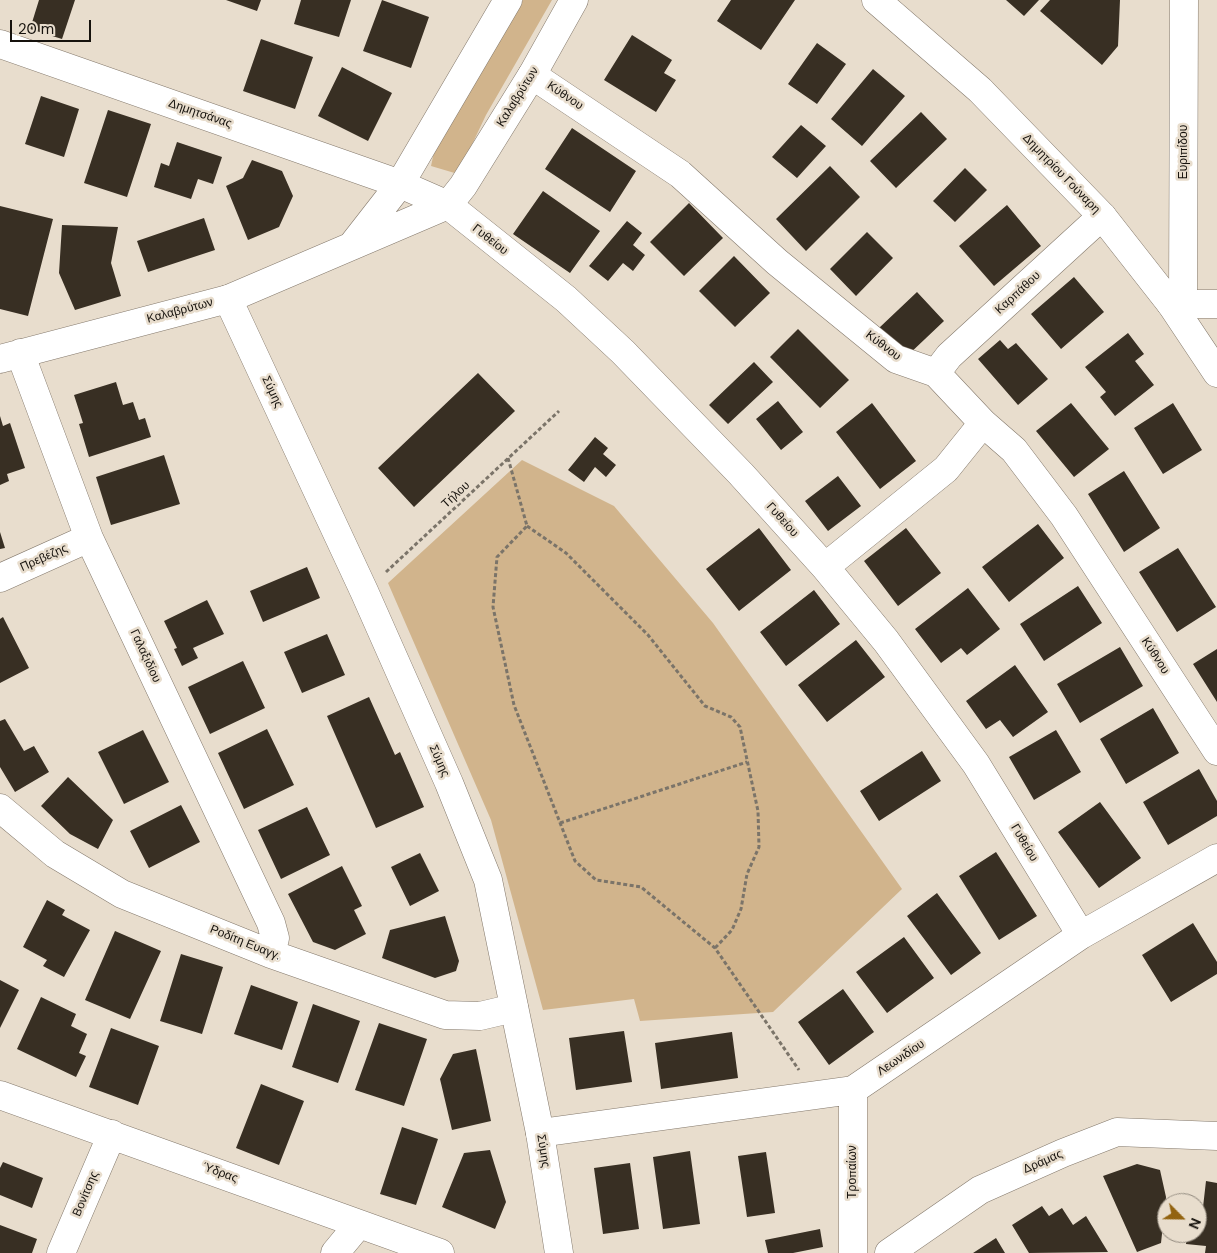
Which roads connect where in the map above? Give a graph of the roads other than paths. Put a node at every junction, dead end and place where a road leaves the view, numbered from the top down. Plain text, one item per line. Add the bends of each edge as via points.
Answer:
1 (574, 0) edge
2 (876, 0) edge
3 (1184, 0) edge
4 (501, 2) edge
5 (0, 44) edge
6 (532, 74) junction
7 (400, 184) junction
8 (448, 205) junction
9 (1102, 216) junction
10 (353, 245) junction
11 (228, 299) junction
12 (1177, 304) junction
13 (1217, 304) edge
14 (10, 356) edge
15 (1217, 373) edge
16 (936, 374) junction
17 (983, 423) junction
18 (89, 538) junction
19 (825, 567) junction
20 (0, 578) edge
21 (1217, 751) edge
22 (0, 808) edge
23 (1217, 858) edge
24 (1081, 936) junction
25 (271, 954) junction
26 (514, 1008) junction
27 (853, 1090) junction
28 (0, 1095) edge
29 (540, 1133) junction
30 (112, 1134) junction
31 (1217, 1136) edge
32 (359, 1224) junction
33 (61, 1253) edge
34 (335, 1253) edge
35 (440, 1253) edge
36 (559, 1253) edge
37 (852, 1253) edge
38 (889, 1253) edge

1 - 6 street, Καλαβρύτων
2 - 9 street, Δημητρίου Γούναρη via 980,90
3 - 12 street, Ευριπίδου
4 - 7 street, Καλαβρύτων
5 - 7 street, Δημητσάνας
6 - 8 street, Καλαβρύτων
6 - 16 street, Κύθνου via 680,174 777,262 896,359
7 - 8 street, Γυθείου
7 - 10 street, Καλαβρύτων
8 - 10 street, Καλαβρύτων
8 - 19 street, Γυθείου via 566,299 623,352
9 - 12 street, Δημητρίου Γούναρη
9 - 16 street, Καρπάθου via 949,356
10 - 11 street, Καλαβρύτων
11 - 14 street, Καλαβρύτων
11 - 26 street, Σύμης via 449,783 488,880
12 - 13 street
12 - 15 street, Δημητρίου Γούναρη
14 - 18 street, Γαλαξιδίου
16 - 17 street, Κύθνου
17 - 19 street via 946,469
17 - 21 street, Κύθνου via 1014,450 1064,516
18 - 20 street, Πρεβέζης
18 - 25 street, Γαλαξιδίου via 271,922 275,938
19 - 24 street, Γυθείου via 886,641 976,764
22 - 25 street, Ροδίτη Ευαγγ. via 55,854 122,894
23 - 24 street, Λεωνιδίου
24 - 27 street, Λεωνιδίου
25 - 26 street, Ροδίτη Ευαγγ. via 446,1015 480,1016
26 - 29 street, Σύμης
27 - 29 street, Λεωνιδίου
27 - 37 street, Τροπαίων
28 - 30 street, Ύδρας
29 - 36 street, Σύμης
30 - 32 street, Ύδρας
30 - 33 street, Βονίτσης
31 - 38 street, Δράμας via 1117,1132 1063,1152 980,1190
32 - 34 street
32 - 35 street, Ύδρας

